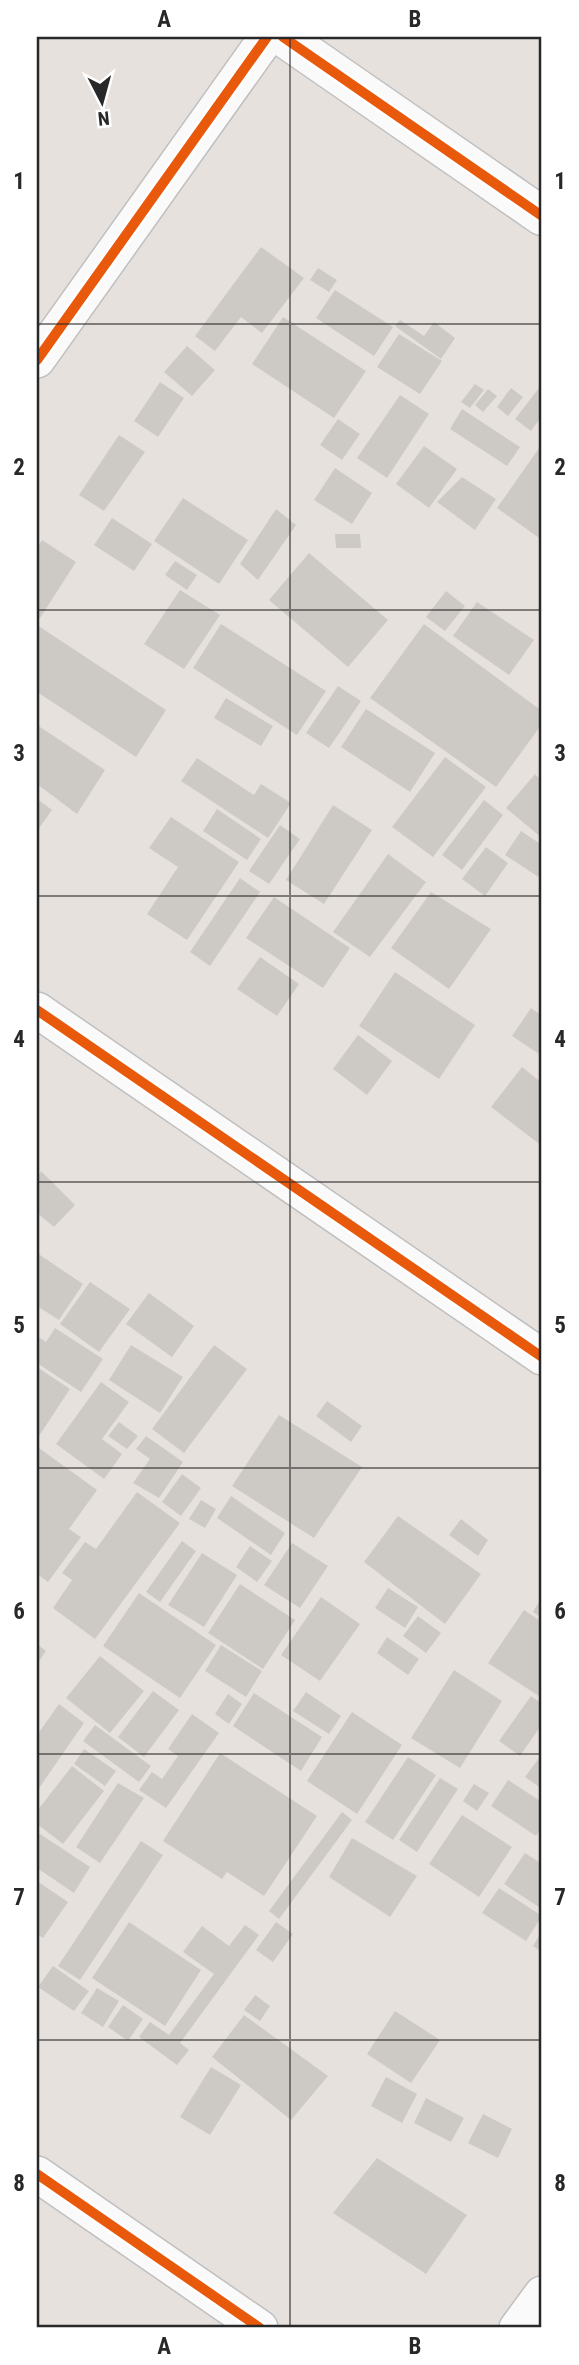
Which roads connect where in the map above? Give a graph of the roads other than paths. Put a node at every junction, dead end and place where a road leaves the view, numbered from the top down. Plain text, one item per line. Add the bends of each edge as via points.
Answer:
1 (267, 37) edge
2 (283, 37) edge
3 (542, 216) edge
4 (37, 360) edge
5 (37, 1010) edge
6 (542, 1357) edge
7 (37, 2174) edge
8 (542, 2294) edge
9 (260, 2328) edge
10 (517, 2328) edge

1 - 4 street
2 - 3 street
5 - 6 street
7 - 9 street
8 - 10 street

